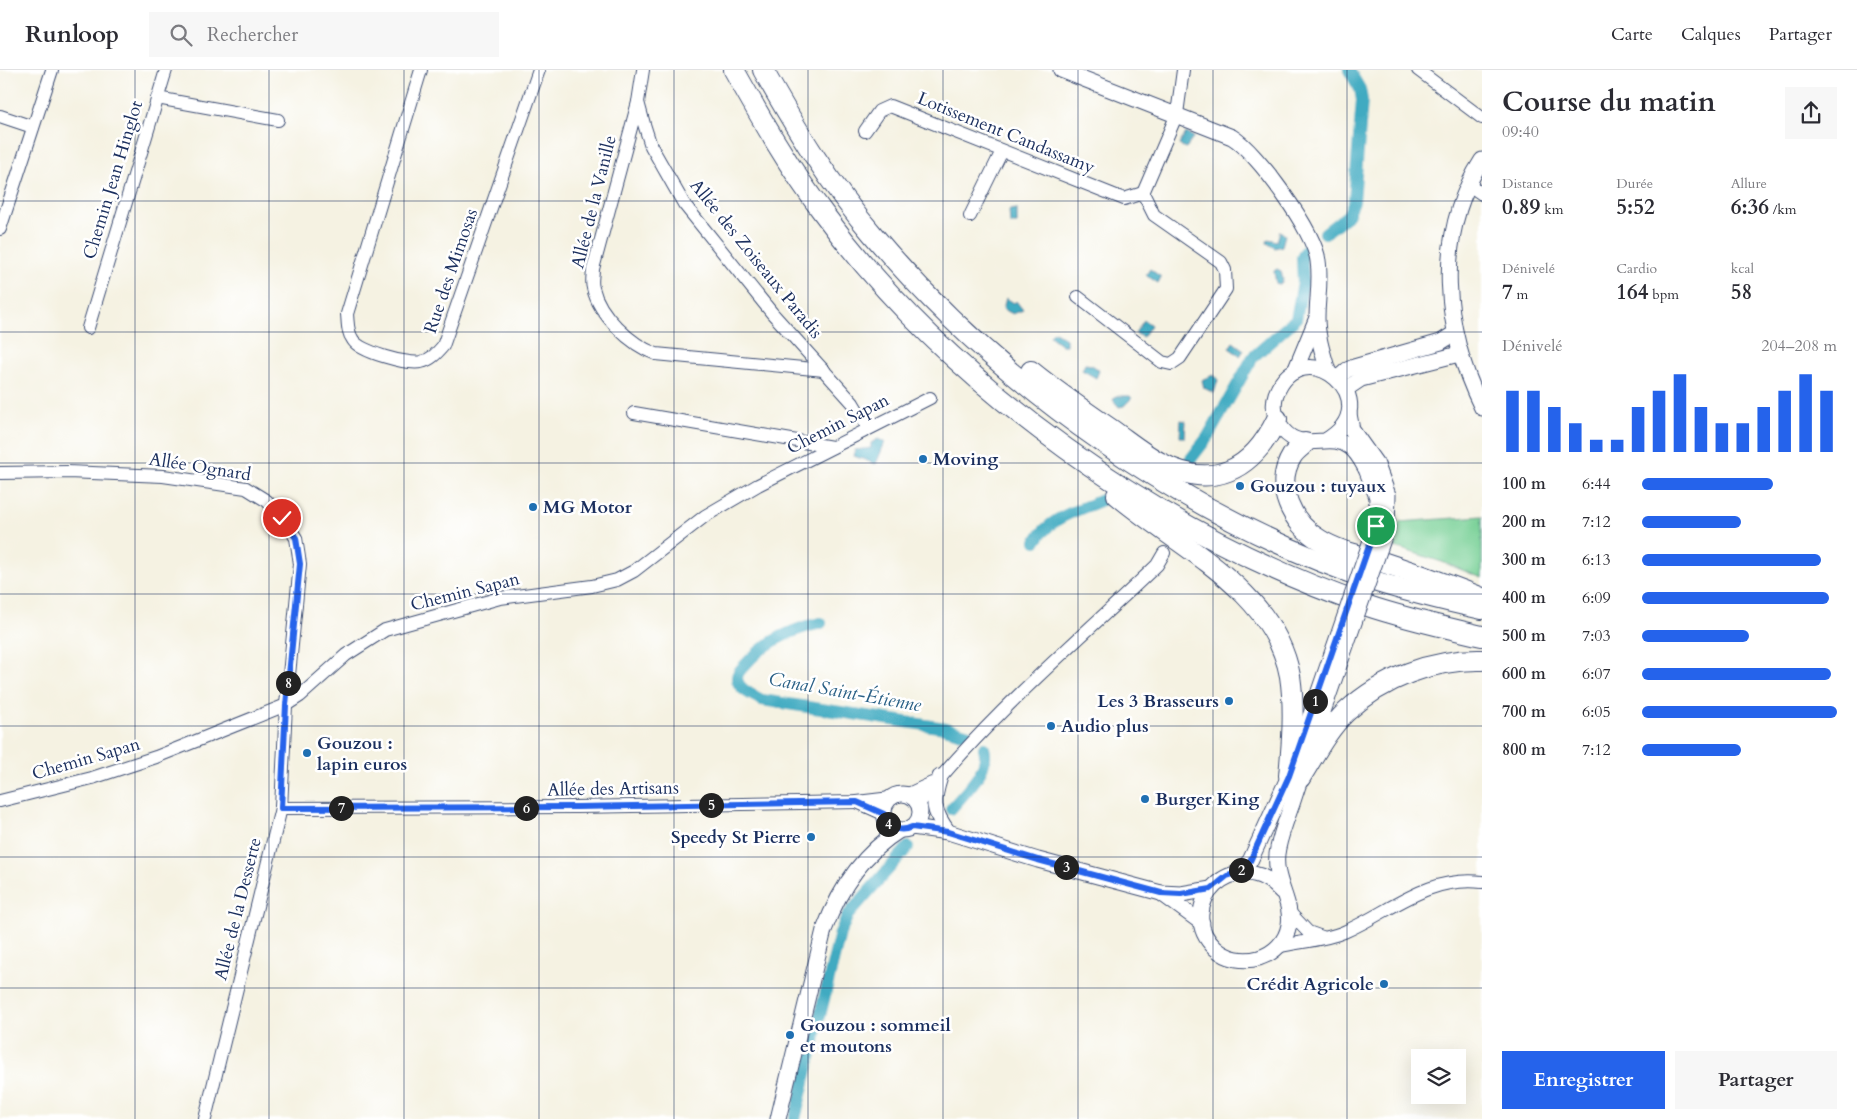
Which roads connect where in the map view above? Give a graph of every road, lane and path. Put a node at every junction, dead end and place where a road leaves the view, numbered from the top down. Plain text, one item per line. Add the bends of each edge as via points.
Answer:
1 (52, 70) edge
2 (166, 70) edge
3 (421, 70) edge
4 (539, 70) edge
5 (643, 70) edge
6 (734, 70) edge
7 (763, 70) edge
8 (1061, 70) edge
9 (1183, 70) edge
10 (1425, 72) edge
11 (157, 98) junction
12 (638, 102) junction
13 (1177, 114) junction
14 (0, 116) edge
15 (1482, 118) edge
16 (278, 120) dead end
17 (33, 127) junction
18 (865, 131) dead end
19 (1002, 150) junction
20 (1482, 160) edge
21 (1468, 185) junction
22 (1143, 193) junction
23 (1482, 194) edge
24 (3, 208) edge
25 (970, 216) dead end
26 (0, 229) edge
27 (903, 269) junction
28 (1078, 297) dead end
29 (1317, 319) junction
30 (88, 328) dead end
31 (1455, 333) junction
32 (1459, 354) junction
33 (824, 370) junction
34 (1295, 371) junction
35 (1337, 379) junction
36 (930, 398) dead end
37 (1482, 408) edge
38 (634, 414) dead end
39 (1349, 414) junction
40 (1277, 419) junction
41 (1031, 423) junction
42 (868, 428) junction
43 (1315, 442) junction
44 (832, 446) junction
45 (1372, 467) junction
46 (0, 472) edge
47 (1164, 553) dead end
48 (1482, 598) edge
49 (1482, 610) edge
50 (1482, 636) edge
51 (1482, 660) edge
52 (286, 705) junction
53 (940, 777) junction
54 (1295, 777) junction
55 (899, 796) junction
56 (0, 801) edge
57 (857, 802) junction
58 (281, 808) junction
59 (919, 809) junction
60 (885, 817) junction
61 (906, 828) junction
62 (948, 832) junction
63 (876, 847) junction
64 (1237, 873) junction
65 (1482, 882) edge
66 (1211, 889) junction
67 (1282, 892) junction
68 (1161, 893) junction
69 (1290, 913) junction
70 (1202, 923) junction
71 (1325, 937) junction
72 (1277, 948) junction
73 (205, 1119) edge
74 (778, 1119) edge

1 - 17 street
2 - 11 street, Chemin Jean Hinglot
3 - 4 street, Rue des Mimosas via 347,314 348,331 353,342 361,348 412,363 433,357 443,346
5 - 12 street, Allée des Zoiseaux Paradis
6 - 41 highway via 776,147 854,253 947,350
7 - 27 highway via 798,133 822,168
8 - 13 street
9 - 13 street
10 - 15 street
11 - 16 street, Chemin Jean Hinglot
11 - 30 street, Chemin Jean Hinglot
12 - 33 street, Allée des Zoiseaux Paradis via 651,146 684,204 772,314
12 - 33 street, Allée de la Vanille via 593,268 592,288 599,303 624,336 642,349 656,354
13 - 22 street
13 - 29 street via 1243,143 1268,171 1313,243 1318,258
14 - 17 street
17 - 24 street
18 - 19 street, Lotissement Candassamy via 879,111 890,106
19 - 22 street, Lotissement Candassamy via 1124,199
19 - 25 street
20 - 21 street
21 - 23 street
21 - 31 street via 1456,222 1449,260
22 - 28 street via 1154,215 1221,262 1226,288 1180,358 1171,364 1162,362
24 - 26 street
27 - 40 highway via 1051,388 1158,462 1178,471 1209,476 1237,468 1259,450
27 - 49 highway via 965,331 1047,403 1135,464 1294,550 1374,581
29 - 34 street
29 - 35 street
31 - 32 street
31 - 35 street via 1441,342 1354,367
32 - 35 street via 1361,380
32 - 37 street
33 - 42 street, Allée des Zoiseaux Paradis
34 - 35 street via 1306,368
34 - 40 street via 1286,378 1275,397
35 - 39 street via 1350,401
36 - 42 street, Chemin Sapan
38 - 44 street
39 - 43 street via 1336,435
39 - 45 street via 1352,430
40 - 43 street via 1288,434
41 - 50 highway via 1121,485 1196,530 1285,574 1366,605
41 - 54 highway via 1129,505 1197,554 1242,592 1264,617 1280,645 1289,675
42 - 44 street, Chemin Sapan
43 - 45 street via 1339,442
43 - 48 highway via 1292,454 1285,470 1287,504 1308,532 1341,549 1436,579
44 - 52 street, Chemin Sapan via 705,516 634,571 617,580 500,598 385,630 346,654
45 - 54 street, bridge via 1388,496 1387,528
46 - 52 street, Allée Ognard via 163,476 246,488 267,501 290,529 299,550
47 - 53 street via 1157,565 1037,678
51 - 54 highway via 1426,667 1389,682 1347,712
52 - 56 street, Chemin Sapan via 156,757 92,778
52 - 58 street, Allée de la Desserte
53 - 55 street, Allée des Artisans via 924,788
53 - 59 street
53 - 62 street via 934,811
54 - 64 street via 1250,861
54 - 67 street via 1278,848 1277,876
55 - 57 street, Allée des Artisans
55 - 59 street
55 - 60 street via 886,805
57 - 58 street, Allée des Artisans via 567,808
57 - 60 street, Allée des Artisans
58 - 73 street, Allée de la Desserte
59 - 61 street via 919,818
59 - 62 street
60 - 61 street via 891,827
60 - 63 street
61 - 62 street
61 - 63 street
62 - 68 street
63 - 74 street via 845,886 824,930
64 - 66 street via 1227,876
64 - 67 street via 1262,875
65 - 71 street via 1463,880 1422,890 1343,932
66 - 68 street via 1181,894
66 - 70 street via 1202,911
67 - 69 street
68 - 70 street
69 - 71 street via 1308,932
69 - 72 street via 1285,937
70 - 72 street via 1206,937 1226,956 1239,960 1260,958
71 - 72 street

